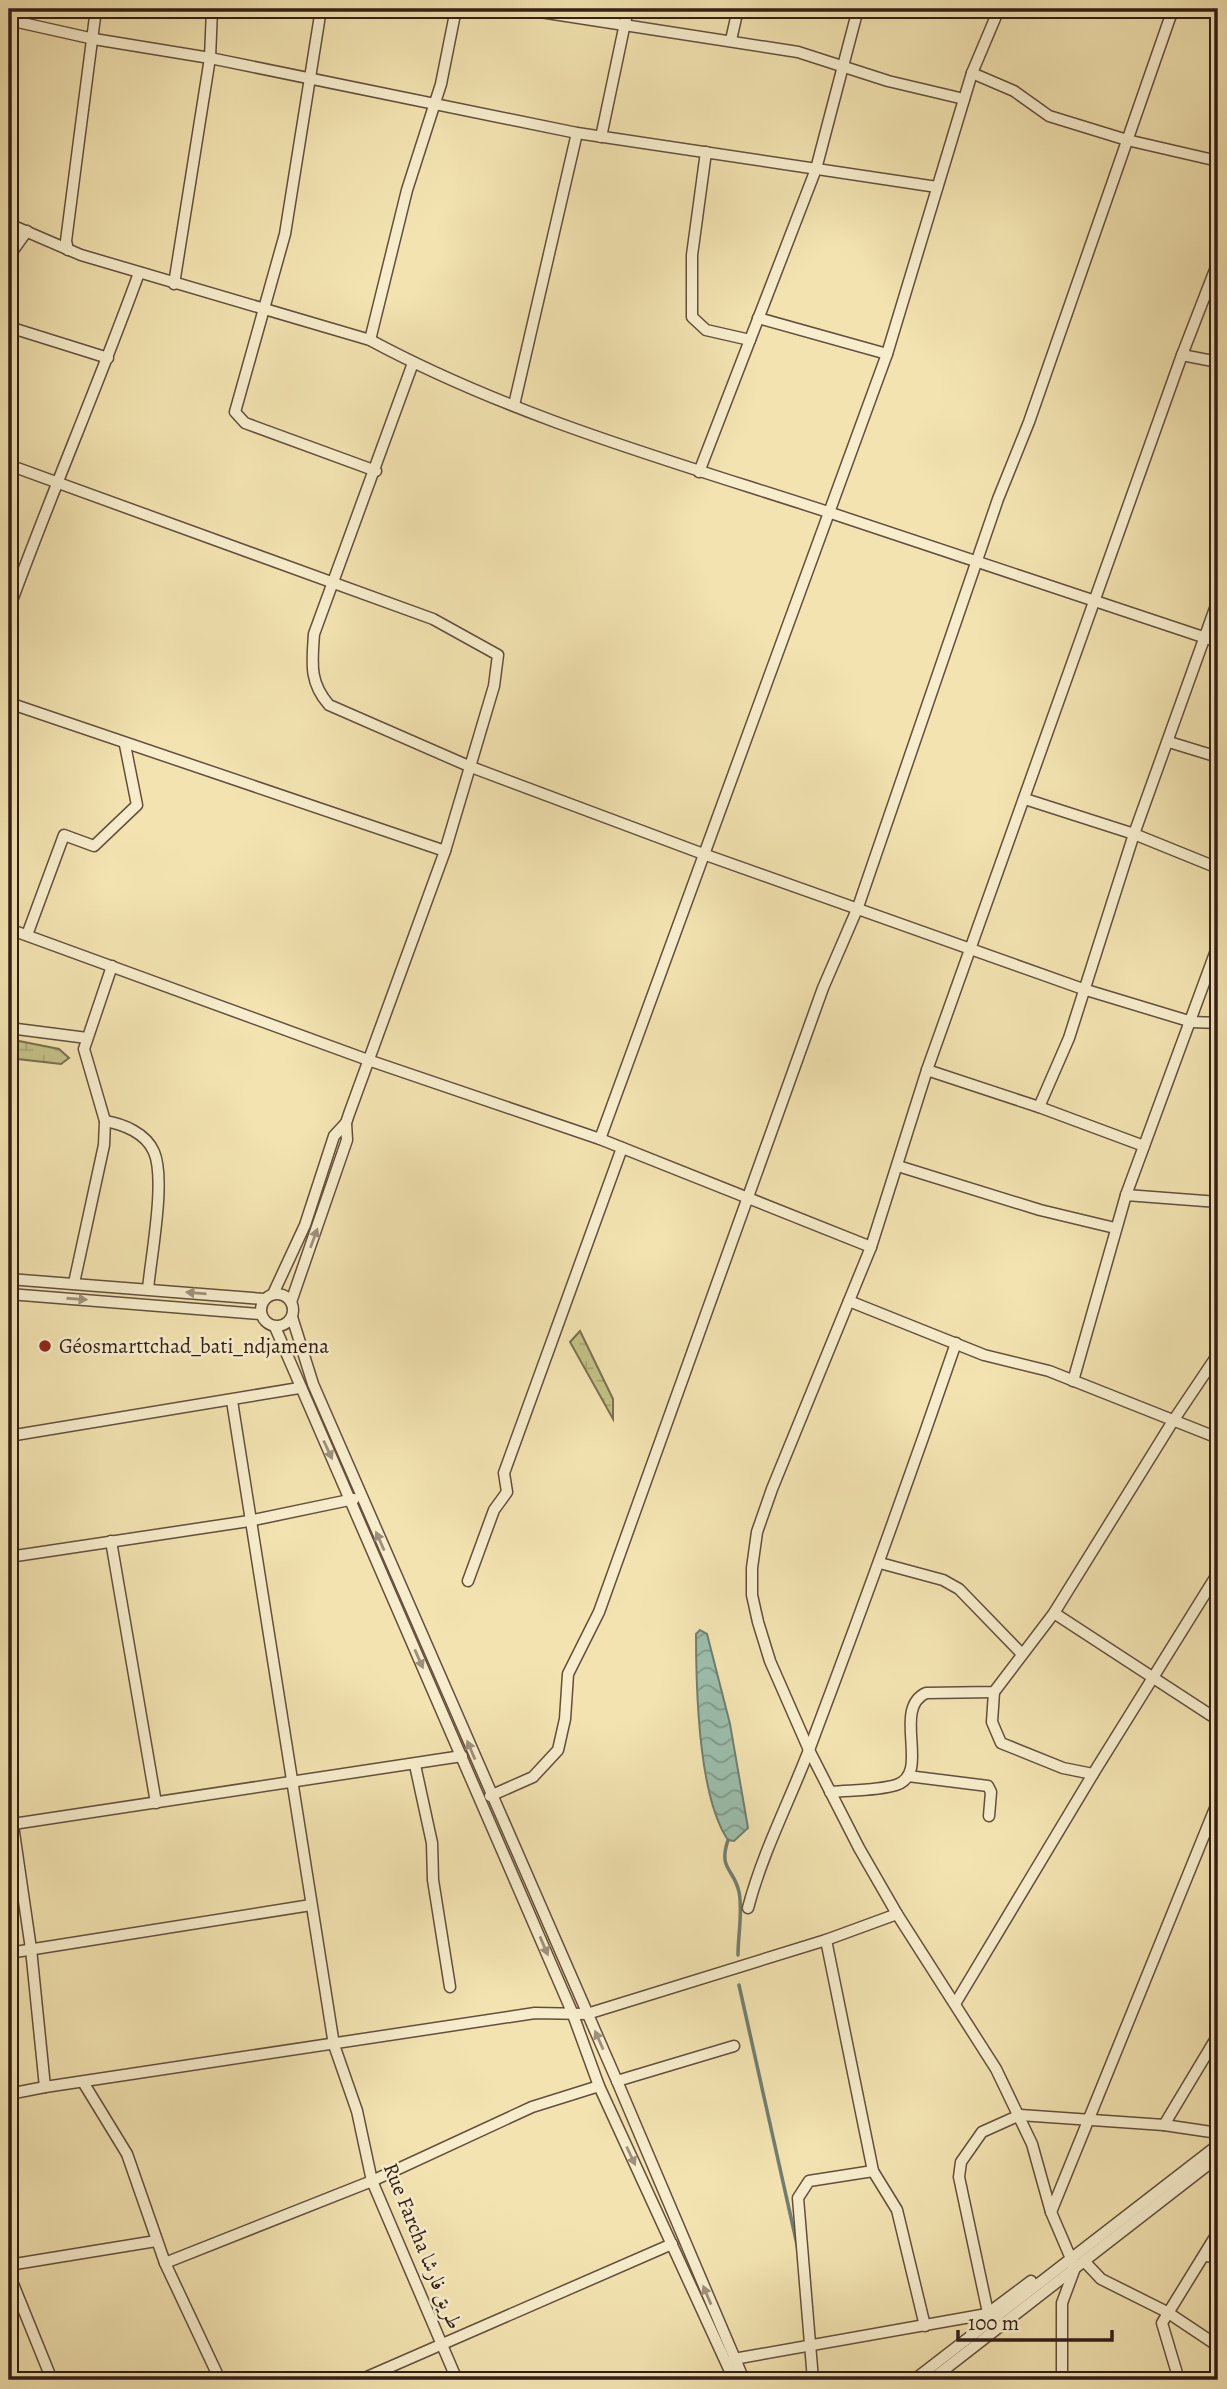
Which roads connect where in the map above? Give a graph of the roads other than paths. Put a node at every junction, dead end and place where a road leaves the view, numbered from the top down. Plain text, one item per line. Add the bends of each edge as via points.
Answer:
1 (96, 9) edge
2 (212, 9) edge
3 (321, 9) edge
4 (456, 9) edge
5 (521, 9) edge
6 (628, 9) edge
7 (738, 9) edge
8 (858, 9) edge
9 (999, 9) edge
10 (1173, 9) edge
11 (9, 20) edge
12 (624, 27) junction
13 (94, 39) junction
14 (731, 40) junction
15 (210, 58) junction
16 (842, 65) junction
17 (972, 73) junction
18 (311, 78) junction
19 (964, 99) junction
20 (434, 104) junction
21 (577, 133) junction
22 (601, 137) junction
23 (1127, 140) junction
24 (706, 152) junction
25 (1218, 160) edge
26 (816, 169) junction
27 (937, 187) junction
28 (9, 224) edge
29 (27, 230) junction
30 (68, 250) junction
31 (9, 256) edge
32 (1218, 262) edge
33 (139, 273) junction
34 (174, 284) junction
35 (266, 309) junction
36 (758, 318) junction
37 (9, 327) edge
38 (370, 340) junction
39 (750, 340) junction
40 (887, 354) junction
41 (1182, 355) junction
42 (108, 358) junction
43 (1218, 362) edge
44 (413, 363) junction
45 (514, 405) junction
46 (9, 465) edge
47 (376, 471) junction
48 (699, 472) junction
49 (56, 480) junction
50 (830, 513) junction
51 (978, 562) junction
52 (333, 580) junction
53 (1096, 600) junction
54 (1218, 600) edge
55 (9, 609) edge
56 (1206, 638) junction
57 (1218, 642) edge
58 (9, 703) edge
59 (1169, 742) junction
60 (125, 745) junction
61 (1218, 757) edge
62 (471, 767) junction
63 (1025, 799) junction
64 (1134, 834) junction
65 (445, 851) junction
66 (706, 855) junction
67 (1218, 868) edge
68 (858, 907) junction
69 (9, 929) edge
70 (27, 935) junction
71 (1218, 946) edge
72 (971, 948) junction
73 (112, 966) junction
74 (1083, 989) junction
75 (1192, 1022) junction
76 (1218, 1023) edge
77 (9, 1028) edge
78 (87, 1038) junction
79 (368, 1060) junction
80 (927, 1070) junction
81 (1039, 1107) junction
82 (105, 1121) junction
83 (346, 1123) junction
84 (600, 1139) junction
85 (1144, 1146) junction
86 (622, 1148) junction
87 (898, 1166) junction
88 (1126, 1195) junction
89 (748, 1198) junction
90 (1218, 1202) edge
91 (1115, 1228) junction
92 (871, 1247) junction
93 (9, 1279) edge
94 (75, 1283) junction
95 (148, 1289) junction
96 (9, 1294) edge
97 (269, 1297) junction
98 (849, 1301) junction
99 (291, 1302) junction
100 (260, 1314) junction
101 (292, 1317) junction
102 (275, 1327) junction
103 (956, 1343) junction
104 (1218, 1354) edge
105 (1073, 1381) junction
106 (299, 1388) junction
107 (233, 1401) junction
108 (1173, 1421) junction
109 (9, 1436) edge
110 (1218, 1438) edge
111 (362, 1496) junction
112 (350, 1500) junction
113 (249, 1521) junction
114 (111, 1541) junction
115 (9, 1557) edge
116 (880, 1563) junction
117 (1218, 1573) edge
118 (468, 1581) dead end
119 (1054, 1613) junction
120 (1022, 1654) junction
121 (1153, 1676) junction
122 (994, 1692) junction
123 (1218, 1720) edge
124 (809, 1751) junction
125 (462, 1756) junction
126 (415, 1765) junction
127 (1093, 1774) junction
128 (908, 1776) junction
129 (292, 1781) junction
130 (830, 1792) junction
131 (491, 1796) junction
132 (9, 1798) edge
133 (1218, 1801) edge
134 (156, 1803) junction
135 (989, 1816) dead end
136 (13, 1824) junction
137 (311, 1905) junction
138 (748, 1908) dead end
139 (897, 1913) junction
140 (826, 1940) junction
141 (32, 1949) junction
142 (9, 1953) edge
143 (450, 1987) dead end
144 (955, 2004) junction
145 (572, 2012) junction
146 (587, 2014) junction
147 (1218, 2035) edge
148 (334, 2045) junction
149 (734, 2046) dead end
150 (617, 2081) junction
151 (83, 2082) junction
152 (599, 2086) junction
153 (45, 2087) junction
154 (9, 2094) edge
155 (1020, 2115) junction
156 (1088, 2119) junction
157 (1164, 2125) junction
158 (1218, 2133) edge
159 (1218, 2145) edge
160 (1218, 2157) edge
161 (873, 2171) junction
162 (372, 2181) junction
163 (1051, 2212) junction
164 (1218, 2232) edge
165 (156, 2241) junction
166 (672, 2244) junction
167 (1204, 2256) junction
168 (1218, 2257) edge
169 (1074, 2261) junction
170 (165, 2263) junction
171 (9, 2265) edge
172 (9, 2274) edge
173 (1167, 2312) junction
174 (989, 2318) junction
175 (925, 2326) junction
176 (811, 2344) junction
177 (442, 2346) junction
178 (1218, 2346) edge
179 (734, 2360) junction
180 (52, 2380) edge
181 (220, 2380) edge
182 (360, 2380) edge
183 (457, 2380) edge
184 (734, 2380) edge
185 (744, 2380) edge
186 (813, 2380) edge
187 (914, 2380) edge
188 (931, 2380) edge
189 (1062, 2380) edge
190 (1179, 2380) edge

1 - 13 street
2 - 15 street
3 - 18 street
4 - 20 street
5 - 12 street
6 - 12 street
7 - 14 street
8 - 16 street
9 - 17 street
10 - 23 street
11 - 13 street
12 - 14 street
12 - 22 street
13 - 15 street
13 - 30 street
14 - 16 street
15 - 18 street
15 - 34 street
16 - 19 street
16 - 26 street
17 - 19 street
17 - 23 street via 1014,91 1049,116
18 - 20 street
18 - 35 street via 285,233
19 - 27 street
20 - 21 street
20 - 38 street via 407,190
21 - 22 street
21 - 45 street
22 - 24 street
23 - 25 street
23 - 51 street
24 - 26 street
24 - 39 street via 692,255 692,317 706,330
26 - 27 street
26 - 36 street
27 - 40 street
28 - 29 street
29 - 30 street
29 - 31 street
30 - 33 street
32 - 41 street
33 - 34 street
33 - 42 street
34 - 35 street
35 - 38 street
35 - 47 street via 235,405 239,418
36 - 39 street
36 - 40 street
37 - 42 street
38 - 44 street
39 - 48 street
40 - 50 street
41 - 43 street
41 - 53 street
42 - 49 street
44 - 45 street
44 - 47 street
45 - 48 street
46 - 49 street
47 - 52 street
48 - 50 street
49 - 52 street
49 - 55 street
50 - 51 street
50 - 66 street
51 - 53 street
51 - 68 street
52 - 62 street via 314,635 316,690 329,705
52 - 62 street via 433,618 498,655
53 - 56 street
53 - 63 street
54 - 56 street
56 - 57 street
56 - 59 street
58 - 60 street
59 - 61 street
59 - 64 street
60 - 65 street
60 - 70 street via 138,805 94,846 64,835
62 - 65 street
62 - 66 street
63 - 64 street
63 - 72 street
64 - 67 street
64 - 74 street
65 - 79 street
66 - 68 street
66 - 84 street
68 - 72 street
68 - 89 street via 823,988
69 - 70 street
70 - 73 street
71 - 75 street
72 - 74 street
72 - 80 street
73 - 78 street
73 - 79 street
74 - 75 street
74 - 81 street via 1069,1038
75 - 76 street
75 - 85 street
77 - 78 street
78 - 82 street via 86,1065
79 - 83 street
79 - 84 street
80 - 81 street
80 - 87 street
81 - 85 street
82 - 94 street
82 - 95 street via 139,1134 154,1150 159,1172
83 - 97 street via 334,1136 304,1225
99 -> 83 street via 347,1140
84 - 86 street
85 - 88 street
86 - 89 street
86 - 118 street via 504,1474 507,1492 494,1510
87 - 91 street
87 - 92 street
88 - 90 street
88 - 91 street
89 - 92 street
89 - 131 street via 599,1612 568,1674 558,1750 533,1777
91 - 105 street
92 - 98 street
93 - 94 street
94 - 95 street
97 -> 95 street
96 -> 100 street
97 - 99 street via 283,1295
97 - 100 street
98 - 103 street
98 - 124 street via 772,1489 757,1532 752,1569 752,1595 770,1661
99 - 101 street
100 - 102 street
101 - 102 street
101 - 111 street via 305,1366
102 - 106 street
103 - 105 street
103 - 116 street
104 - 108 street
105 - 108 street
106 - 107 street
106 -> 112 street
107 - 109 street
107 - 113 street, Rue Farcha طريق فارشا
108 - 110 street
108 - 119 street
111 - 112 street
131 -> 111 street
112 - 113 street
112 -> 125 street
113 - 114 street
113 - 129 street, Rue Farcha طريق فارشا
114 - 115 street
114 - 134 street
116 - 120 street via 959,1588
116 - 124 street
117 - 121 street
119 - 120 street
119 - 121 street
120 - 122 street
121 - 123 street
121 - 127 street
122 - 127 street via 992,1722 1001,1743 1063,1768
122 - 128 street via 926,1693 914,1701
124 - 130 street
124 - 138 street via 769,1841
125 - 126 street
125 -> 145 street
126 - 129 street
126 - 143 street via 430,1830
127 - 144 street
128 - 130 street via 897,1785
128 - 135 street via 988,1786
129 - 134 street
129 - 137 street, Rue Farcha طريق فارشا
130 - 139 street
131 - 146 street
132 - 136 street
133 - 156 street
134 - 136 street
136 - 141 street
137 - 141 street
137 - 148 street, Rue Farcha طريق فارشا
139 - 140 street
139 - 144 street
140 - 146 street
140 - 161 street
141 - 142 street
141 - 153 street
144 - 155 street
145 - 146 street
145 - 148 street via 535,2013
145 - 152 street
150 -> 146 street
147 - 157 street
148 - 151 street
148 - 162 street, Rue Farcha طريق فارشا via 357,2111
149 - 150 street
179 -> 150 street
151 - 153 street
151 - 165 street via 127,2154
152 - 162 street via 532,2107
152 -> 166 street
153 - 154 street
155 - 156 street
155 - 163 street
155 - 174 street via 982,2132 961,2162 959,2177
156 - 157 street
156 - 163 street
157 - 158 street
159 - 169 street
160 - 169 street
161 - 175 street via 897,2210
161 - 176 street via 809,2181 798,2198
162 - 170 street
162 - 177 street, Rue Farcha طريق فارشا
163 - 169 street
164 - 167 street
165 - 170 street
165 - 171 street
166 - 177 street
166 - 184 street
167 - 168 street
167 - 173 street
169 - 173 street
169 - 174 street
169 - 188 street
169 - 189 street via 1062,2303
170 - 181 street
172 - 180 street
173 - 178 street
173 - 190 street via 1161,2329
174 - 175 street
174 - 187 street
175 - 176 street
176 - 179 street
176 - 186 street
177 - 182 street
177 - 183 street, Rue Farcha طريق فارشا
179 - 185 street

